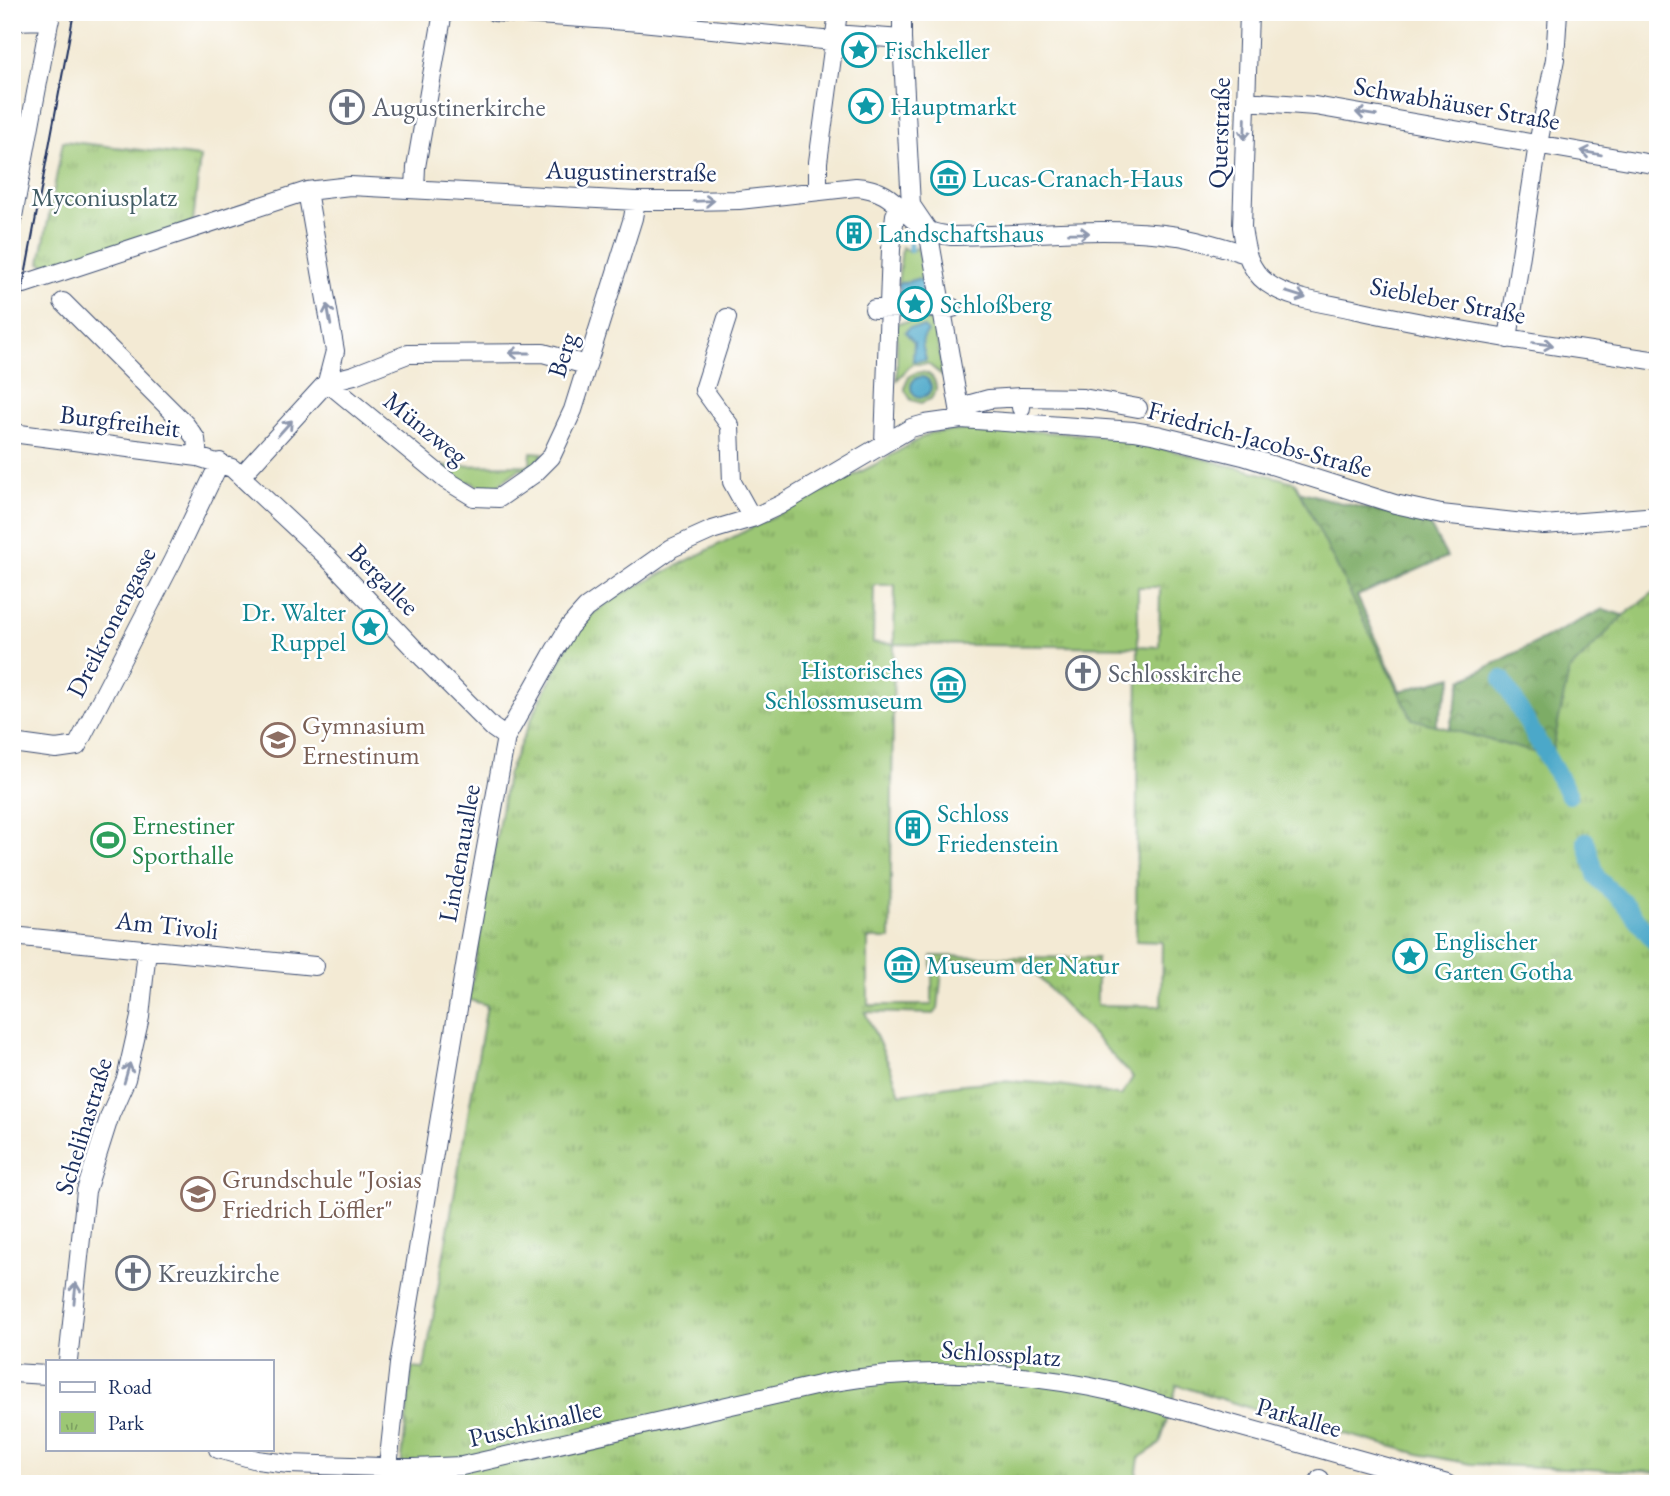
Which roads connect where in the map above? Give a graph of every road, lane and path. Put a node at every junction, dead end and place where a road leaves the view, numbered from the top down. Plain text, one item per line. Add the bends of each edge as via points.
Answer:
1 (443, 12) edge
2 (494, 12) edge
3 (838, 12) edge
4 (902, 12) edge
5 (1249, 12) edge
6 (1558, 12) edge
7 (50, 16) edge
8 (12, 21) edge
9 (828, 38) junction
10 (902, 39) junction
11 (1246, 101) junction
12 (1538, 144) junction
13 (1658, 165) edge
14 (853, 179) junction
15 (876, 180) dead end
16 (415, 189) junction
17 (307, 191) junction
18 (818, 191) junction
19 (631, 201) junction
20 (881, 204) dead end
21 (902, 209) junction
22 (12, 222) edge
23 (934, 237) junction
24 (1246, 254) junction
25 (12, 282) edge
26 (63, 302) dead end
27 (947, 308) junction
28 (882, 309) junction
29 (727, 318) dead end
30 (1507, 339) junction
31 (1658, 361) edge
32 (586, 365) junction
33 (327, 382) junction
34 (1021, 397) junction
35 (1138, 408) dead end
36 (961, 419) junction
37 (1021, 423) junction
38 (12, 433) edge
39 (884, 443) junction
40 (198, 457) junction
41 (220, 462) junction
42 (242, 475) junction
43 (499, 498) joint
44 (1658, 516) edge
45 (752, 518) junction
46 (506, 737) junction
47 (12, 743) edge
48 (12, 936) edge
49 (147, 948) junction
50 (315, 966) dead end
51 (68, 1360) edge
52 (12, 1373) edge
53 (46, 1375) edge
54 (860, 1377) joint
55 (1137, 1398) joint
56 (222, 1450) edge
57 (388, 1467) junction
58 (1447, 1484) edge

1 - 16 street
2 - 9 street
3 - 9 street
4 - 10 street
5 - 11 street, Querstraße
6 - 12 street via 1555,59
7 - 8 street
7 - 22 street
9 - 10 street
9 - 18 street
10 - 21 street
12 -> 11 street, Schwabhäuser Straße via 1315,106
11 -> 24 street, Querstraße via 1242,227
13 -> 12 street, Schwabhäuser Straße
12 - 30 street
14 - 15 street
14 - 18 street, Augustinerstraße
14 - 21 street, Augustinerstraße via 886,194
16 - 17 street, Augustinerstraße via 350,186
16 - 19 street, Augustinerstraße
17 - 25 street via 24,284
33 -> 17 street via 335,351
19 -> 18 street, Augustinerstraße via 739,200
19 - 32 street, Berg via 633,218
20 - 21 street
21 - 23 street
21 - 28 street
23 -> 24 street via 1122,232 1206,242
23 - 27 street
24 -> 30 street, Siebleber Straße via 1268,284 1302,297
26 - 40 street via 185,424 197,439
27 - 28 street
27 - 36 street
28 - 39 street
29 - 45 street via 704,390 730,426 732,482
30 -> 31 street, Siebleber Straße
32 -> 33 street via 543,353 408,354
32 - 43 street, Berg via 573,410 551,457
42 -> 33 street
33 - 43 street, Münzweg via 446,480 474,497
34 - 35 street, Friedrich-Jacobs-Straße via 1083,398
34 - 36 street, Friedrich-Jacobs-Straße via 971,404
34 - 37 street
36 - 37 street, Friedrich-Jacobs-Straße
36 - 39 street, Friedrich-Jacobs-Straße via 925,424
37 - 44 street, Friedrich-Jacobs-Straße via 1157,435 1441,514 1544,525
38 - 40 street, Burgfreiheit
39 - 45 street, Lindenauallee
40 - 41 street, Burgfreiheit
41 - 42 street, Bergallee
41 - 47 street, Dreikronengasse via 77,746 56,749
42 - 46 street, Bergallee
45 - 46 street, Lindenauallee via 672,548 586,608 569,627
46 - 57 street, Lindenauallee via 399,1364
48 - 49 street, Am Tivoli
49 - 50 street, Am Tivoli
51 -> 49 street, Schelihastraße via 86,1191 126,1079 140,1017
52 - 53 street
54 - 55 street, Schlossplatz via 985,1375 1070,1383
54 - 57 street, Puschkinallee via 462,1466
55 - 58 street, Parkallee
56 - 57 street, Puschkinallee via 272,1463

